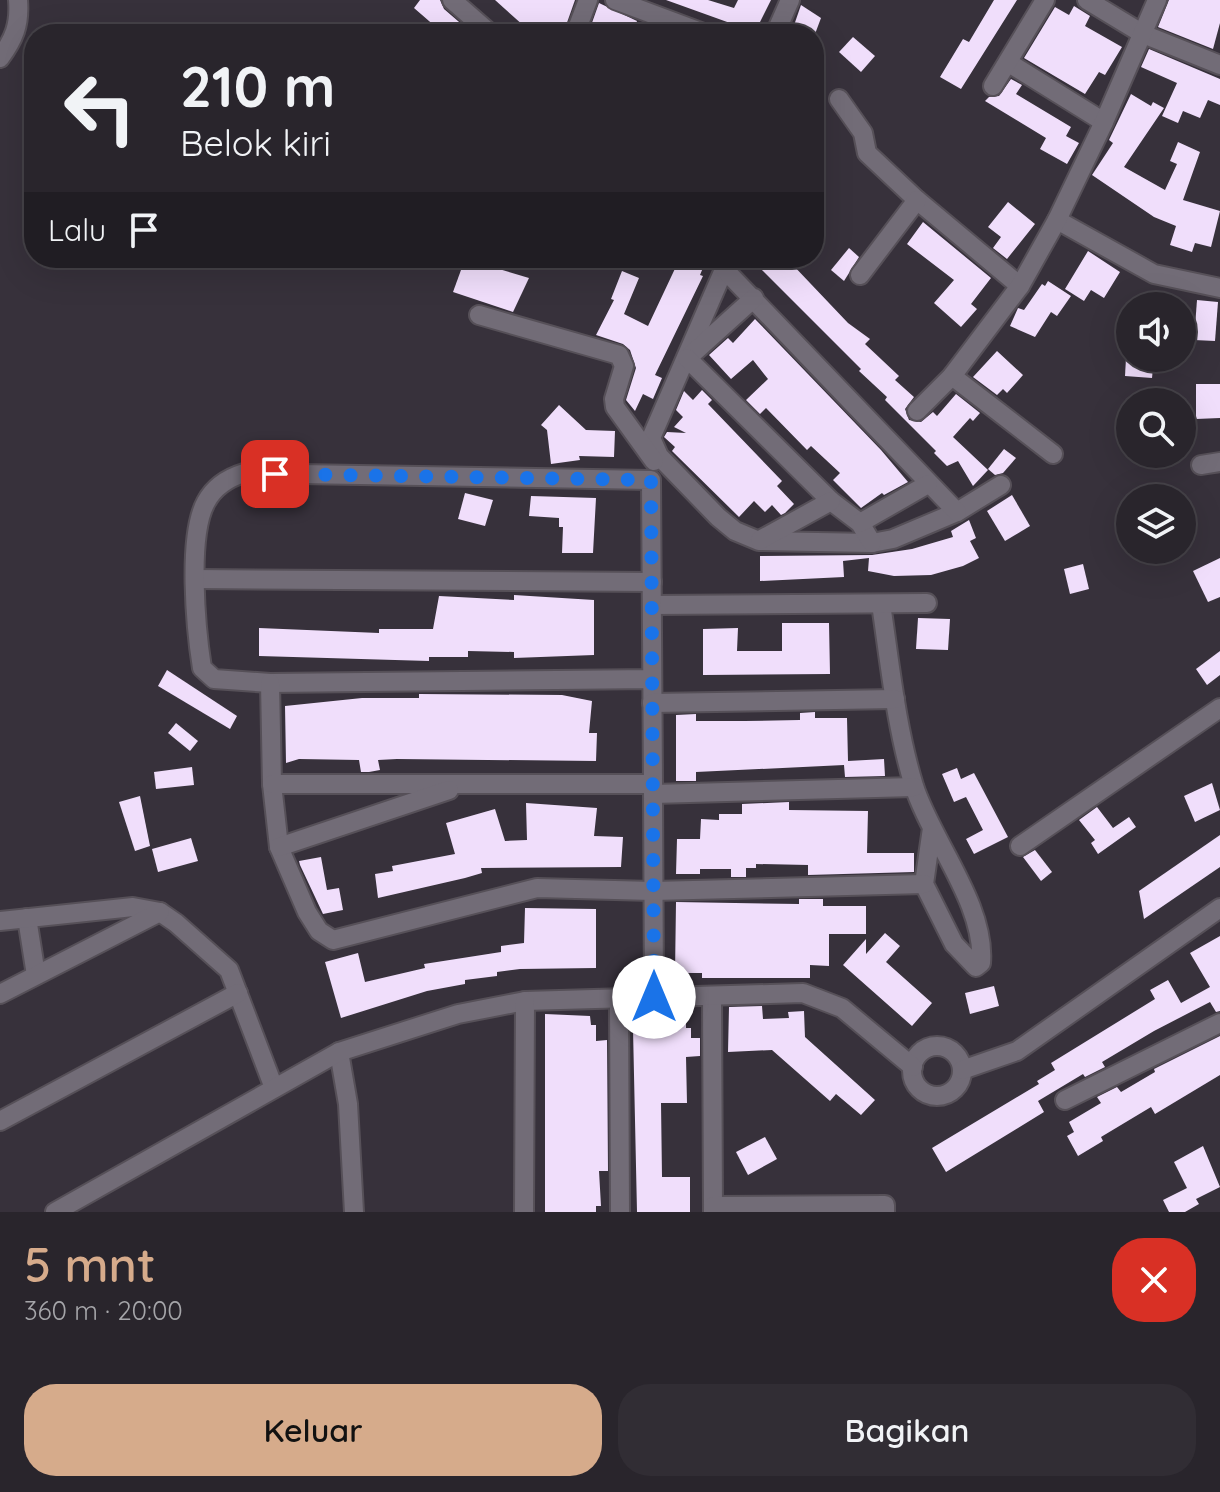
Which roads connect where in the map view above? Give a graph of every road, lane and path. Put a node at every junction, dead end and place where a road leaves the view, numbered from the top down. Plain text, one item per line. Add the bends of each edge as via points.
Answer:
1 (18, 0) edge
2 (452, 0) edge
3 (588, 0) edge
4 (615, 0) edge
5 (790, 0) edge
6 (1045, 0) edge
7 (1087, 0) edge
8 (1157, 0) edge
9 (480, 24) edge
10 (579, 24) edge
11 (679, 24) edge
12 (779, 24) edge
13 (1143, 34) junction
14 (0, 58) edge
15 (1218, 59) edge
16 (1009, 63) junction
17 (993, 86) dead end
18 (839, 99) dead end
19 (1104, 122) junction
20 (917, 200) junction
21 (1057, 220) junction
22 (725, 268) edge
23 (730, 268) edge
24 (860, 275) dead end
25 (1020, 286) junction
26 (1220, 288) edge
27 (754, 298) junction
28 (479, 315) dead end
29 (687, 358) junction
30 (952, 376) junction
31 (917, 411) dead end
32 (1053, 454) dead end
33 (1220, 462) edge
34 (1201, 465) dead end
35 (673, 473) junction
36 (928, 484) junction
37 (1001, 485) dead end
38 (831, 501) junction
39 (957, 512) junction
40 (860, 523) junction
41 (759, 541) junction
42 (872, 543) junction
43 (195, 579) junction
44 (652, 582) junction
45 (927, 603) dead end
46 (881, 604) junction
47 (652, 605) junction
48 (652, 679) junction
49 (270, 683) junction
50 (895, 699) junction
51 (652, 703) junction
52 (1220, 708) edge
53 (272, 784) junction
54 (463, 785) junction
55 (914, 787) junction
56 (653, 789) junction
57 (932, 828) junction
58 (1020, 846) dead end
59 (279, 847) junction
60 (924, 884) junction
61 (653, 891) junction
62 (1220, 908) edge
63 (160, 912) junction
64 (27, 918) junction
65 (0, 921) edge
66 (36, 975) junction
67 (238, 993) junction
68 (0, 994) edge
69 (712, 996) junction
70 (654, 997) junction
71 (619, 998) junction
72 (525, 1001) junction
73 (1220, 1023) edge
74 (339, 1052) junction
75 (913, 1067) junction
76 (962, 1070) junction
77 (274, 1088) junction
78 (1065, 1100) dead end
79 (0, 1121) edge
80 (713, 1209) edge
81 (888, 1210) edge
82 (55, 1212) edge
83 (354, 1212) edge
84 (524, 1212) edge
85 (620, 1212) edge

1 - 14 street via 15,38
2 - 9 street
3 - 10 street
4 - 11 street
5 - 12 street
6 - 16 street
7 - 13 street
8 - 13 street
13 - 15 street
13 - 19 street
16 - 17 street
16 - 19 street
18 - 20 street via 863,133 867,153
19 - 21 street
20 - 24 street
20 - 25 street
21 - 25 street
21 - 26 street via 1154,274
22 - 29 street
23 - 27 street
25 - 30 street
27 - 29 street
27 - 36 street
28 - 35 street via 619,355 624,366 615,407 649,456
29 - 35 street via 651,438
29 - 38 street
30 - 31 street
30 - 32 street
33 - 34 street
35 - 41 street via 735,531
36 - 39 street
36 - 40 street
37 - 39 street
38 - 40 street
38 - 41 street
39 - 42 street
40 - 42 street
41 - 42 street
43 - 44 street
43 - 44 street via 199,522 206,502 228,478 244,473 651,480
43 - 49 street via 204,672 214,679
44 - 47 street
45 - 46 street
46 - 47 street
46 - 50 street
47 - 48 street
48 - 49 street
48 - 51 street
49 - 53 street
50 - 51 street
50 - 55 street
51 - 56 street
52 - 58 street
53 - 54 street
53 - 59 street
54 - 56 street
54 - 59 street
55 - 56 street
55 - 57 street
56 - 61 street
57 - 60 street
57 - 60 street via 965,892 982,951 979,966 954,944
59 - 61 street via 313,922 333,940 537,888
60 - 61 street
61 - 70 street
62 - 76 street via 1017,1051
63 - 64 street via 133,907
63 - 66 street
63 - 67 street via 229,970
64 - 65 street
64 - 66 street
66 - 68 street
67 - 77 street
67 - 79 street
69 - 70 street
69 - 75 street via 803,993 842,1008
69 - 80 street
70 - 71 street
71 - 72 street
71 - 85 street
72 - 74 street via 458,1014
72 - 84 street
73 - 78 street
74 - 77 street
74 - 83 street via 348,1104
75 - 76 street via 917,1057 934,1046 953,1052
75 - 76 street via 918,1087 936,1096 955,1089
77 - 82 street
80 - 81 street

